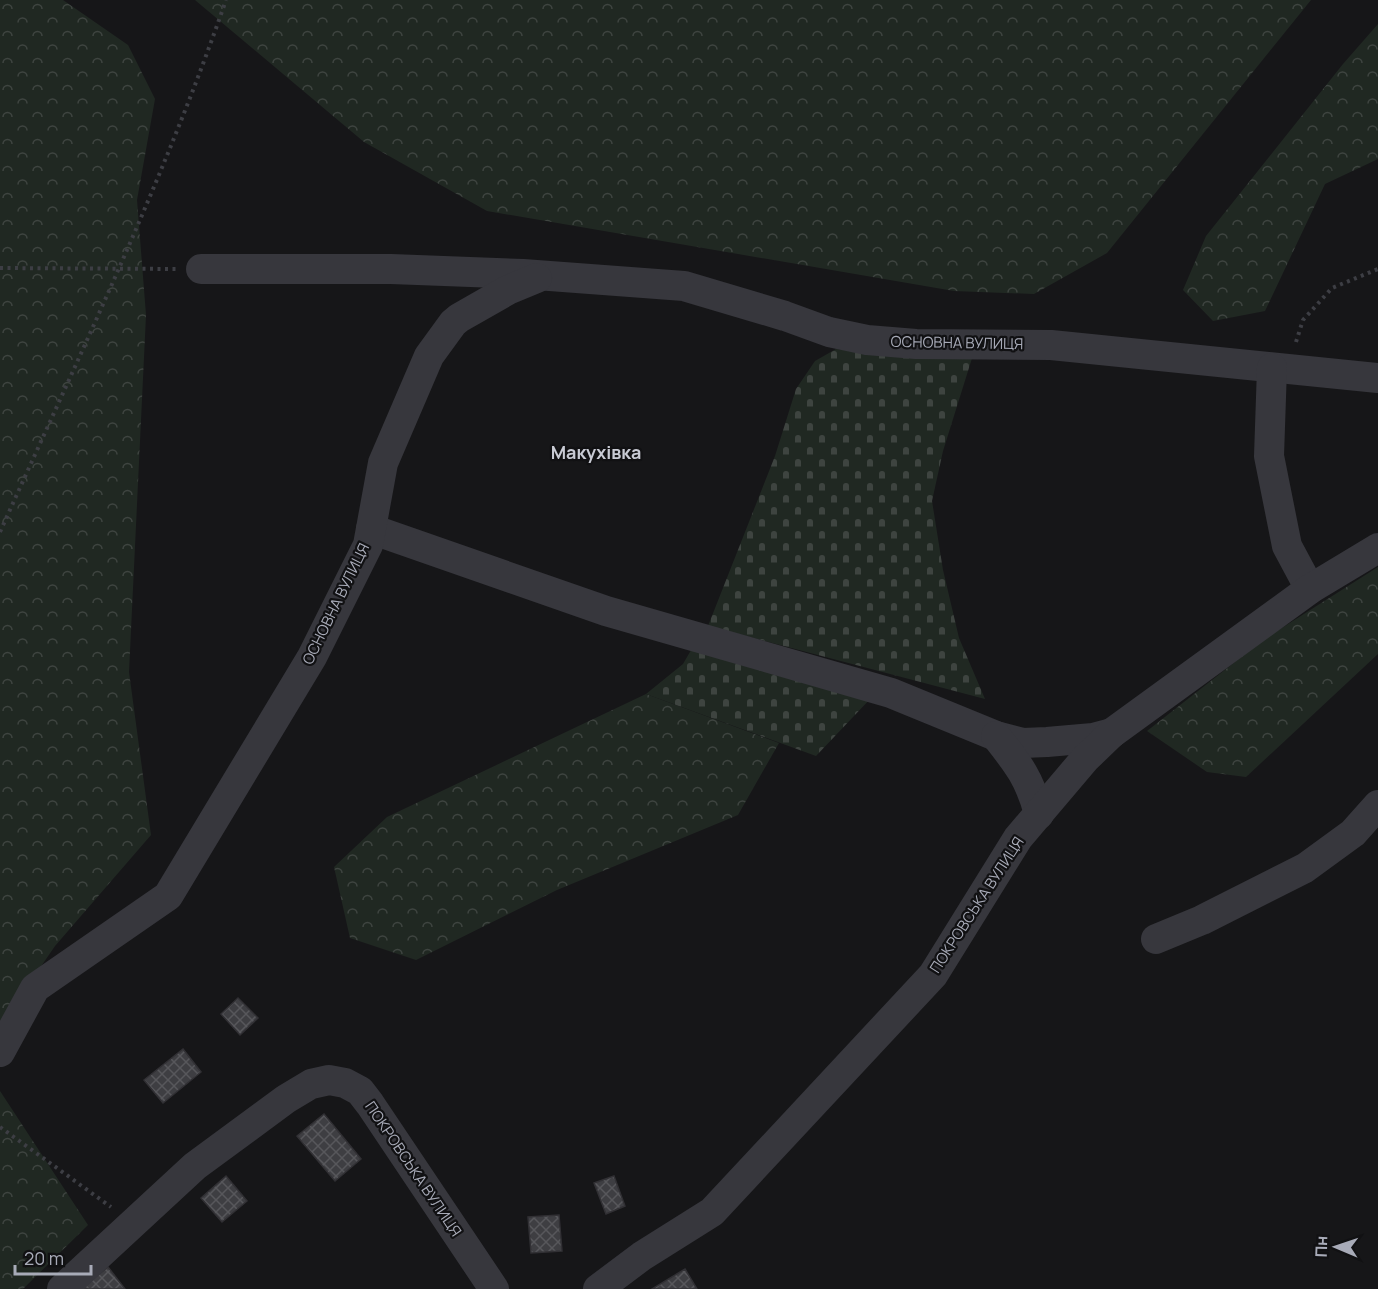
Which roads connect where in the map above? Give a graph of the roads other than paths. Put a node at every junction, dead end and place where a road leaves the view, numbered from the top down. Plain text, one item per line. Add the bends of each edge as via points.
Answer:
1 (201, 269) road end
2 (458, 272) junction
3 (543, 276) junction
4 (459, 318) junction
5 (1280, 369) junction
6 (1378, 378) edge
7 (371, 529) junction
8 (1378, 548) edge
9 (1310, 589) junction
10 (1112, 733) junction
11 (996, 736) junction
12 (1378, 805) edge
13 (1039, 814) junction
14 (1156, 939) dead end
15 (0, 1052) edge
16 (62, 1289) edge
17 (494, 1289) edge
18 (597, 1289) edge

1 - 2 street, ОСНОВНА ВУЛИЦЯ
2 - 3 street, ОСНОВНА ВУЛИЦЯ
2 - 4 street via 468,300
3 - 4 street, ОСНОВНА ВУЛИЦЯ via 508,290
3 - 5 street, ОСНОВНА ВУЛИЦЯ via 684,286 829,332 867,340 1051,345
4 - 7 street, ОСНОВНА ВУЛИЦЯ via 429,356 383,463
5 - 6 street, ОСНОВНА ВУЛИЦЯ
5 - 9 street via 1269,456 1287,546
7 - 11 street via 606,611 891,693
7 - 15 street, ОСНОВНА ВУЛИЦЯ via 368,545 312,657 168,896 35,988
8 - 9 street, ПОКРОВСЬКА ВУЛИЦЯ
9 - 10 street, ПОКРОВСЬКА ВУЛИЦЯ
10 - 11 street via 1023,743
10 - 13 street, ПОКРОВСЬКА ВУЛИЦЯ
11 - 13 street via 1024,772
12 - 14 street via 1353,833 1305,868
13 - 18 street, ПОКРОВСЬКА ВУЛИЦЯ via 1018,838 933,975 712,1212
16 - 17 street, ПОКРОВСЬКА ВУЛИЦЯ via 195,1166 286,1099 311,1084 329,1080 360,1090

